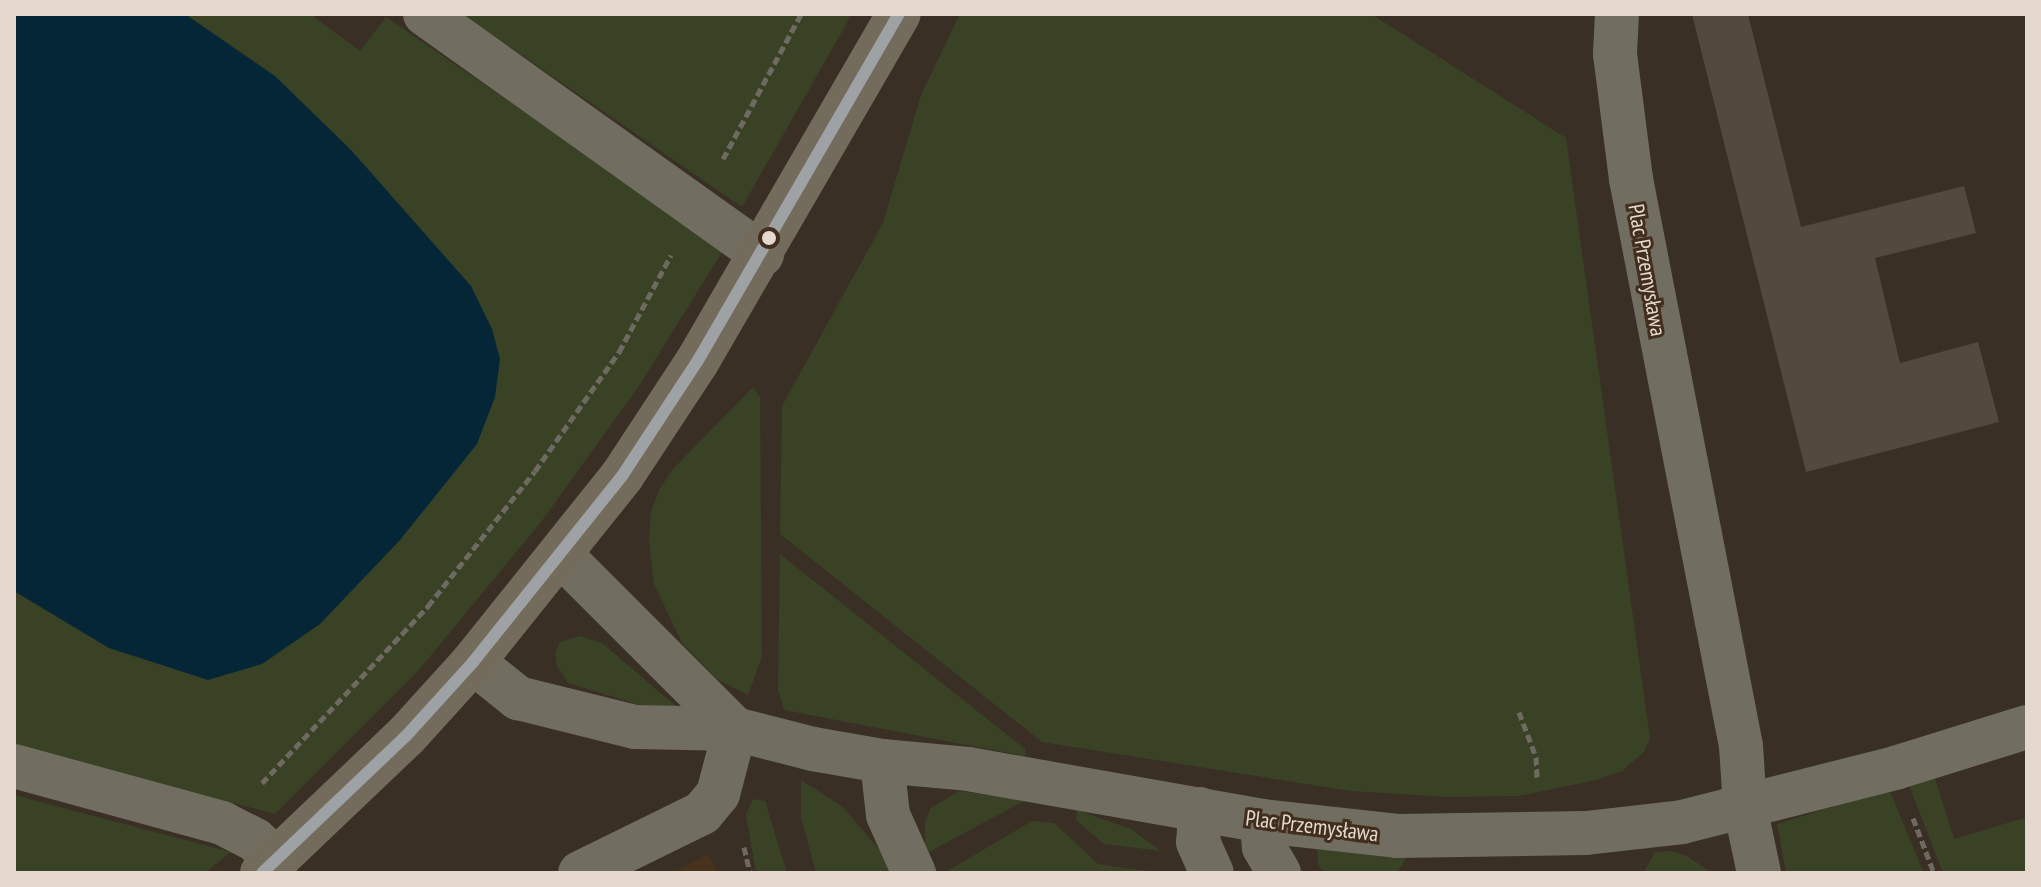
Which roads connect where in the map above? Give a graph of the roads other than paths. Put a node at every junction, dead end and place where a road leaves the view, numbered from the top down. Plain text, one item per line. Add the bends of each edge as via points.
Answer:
1 (425, 14) edge
2 (899, 14) edge
3 (1617, 14) edge
4 (762, 254) junction
5 (561, 555) junction
6 (473, 662) junction
7 (2027, 727) edge
8 (735, 729) junction
9 (882, 761) junction
10 (14, 766) edge
11 (1745, 807) junction
12 (1200, 809) junction
13 (1262, 821) junction
14 (270, 866) edge
15 (580, 873) edge
16 (914, 873) edge
17 (1212, 873) edge
18 (1279, 873) edge
19 (1759, 873) edge

1 - 4 street
2 - 4 main road
3 - 11 street, Plac Przemysława via 1615,54 1631,179 1741,746
4 - 5 main road via 647,440
5 - 6 main road
5 - 8 street
6 - 8 street, Plac Przemysława via 518,698 550,709 635,727
6 - 14 main road via 406,736
7 - 11 street, Plac Przemysława
8 - 9 street, Plac Przemysława
8 - 15 street via 711,804 691,820
9 - 12 street, Plac Przemysława via 968,769
9 - 16 street via 888,815
10 - 14 street via 222,823 255,840
11 - 13 street, Plac Przemysława via 1641,828 1530,835 1397,836
11 - 19 street, Plac Przemysława
12 - 13 street, Plac Przemysława
12 - 17 street via 1198,842
13 - 18 street via 1264,847

